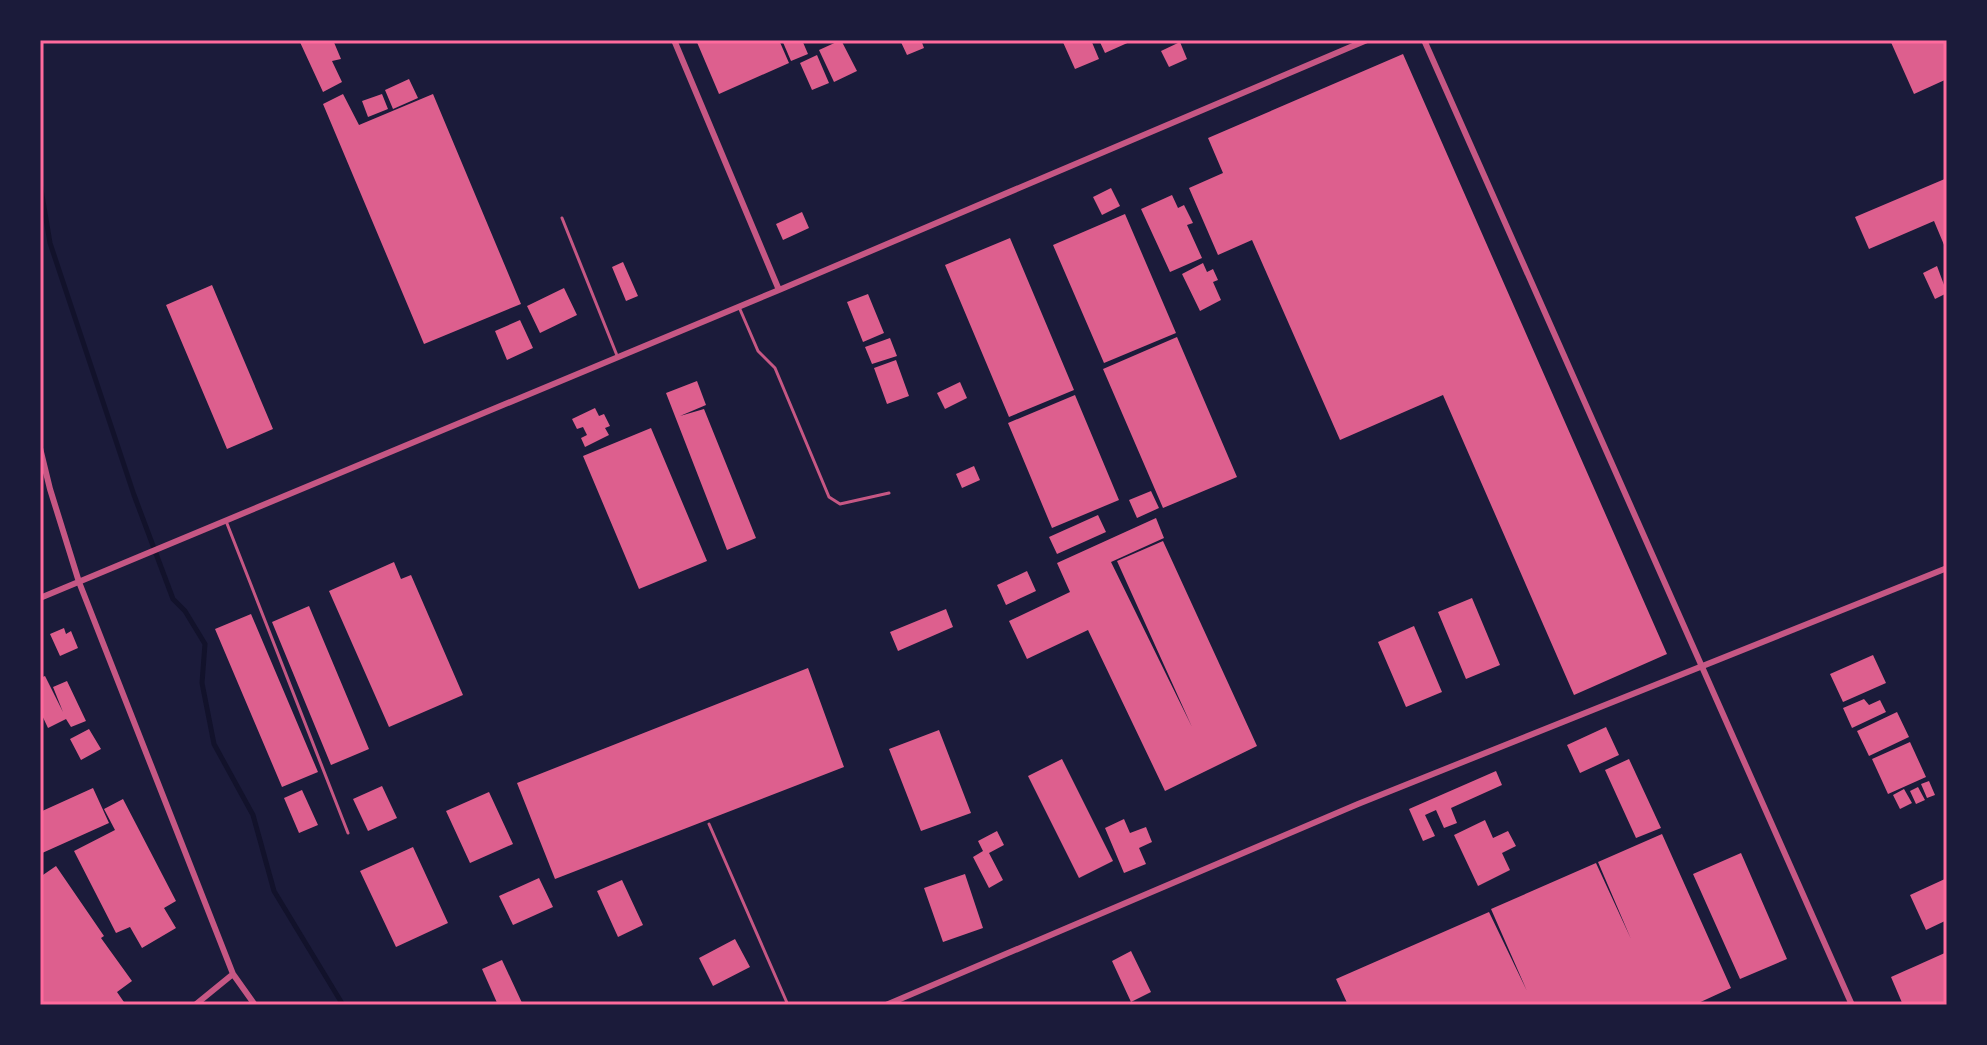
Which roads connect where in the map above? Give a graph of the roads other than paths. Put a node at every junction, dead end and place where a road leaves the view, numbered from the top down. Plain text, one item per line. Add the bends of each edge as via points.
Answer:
1 (674, 40) edge
2 (1367, 40) edge
3 (1424, 40) edge
4 (562, 218) dead end
5 (779, 290) junction
6 (739, 307) junction
7 (618, 358) junction
8 (40, 448) edge
9 (889, 493) dead end
10 (226, 521) junction
11 (1947, 568) edge
12 (79, 582) junction
13 (40, 598) edge
14 (1702, 666) junction
15 (709, 824) dead end
16 (348, 833) dead end
17 (233, 974) junction
18 (195, 1005) edge
19 (255, 1005) edge
20 (788, 1005) edge
21 (886, 1005) edge
22 (1852, 1005) edge

1 - 5 street
2 - 5 street
3 - 14 street
4 - 7 lane
5 - 6 street
6 - 7 street
6 - 9 lane via 758,351 775,368 829,497 840,504
7 - 10 street
8 - 12 street
10 - 12 street
10 - 16 lane
11 - 14 street
12 - 13 street
12 - 17 street
14 - 21 street via 1358,804
14 - 22 street
15 - 20 lane
17 - 18 street
17 - 19 street

